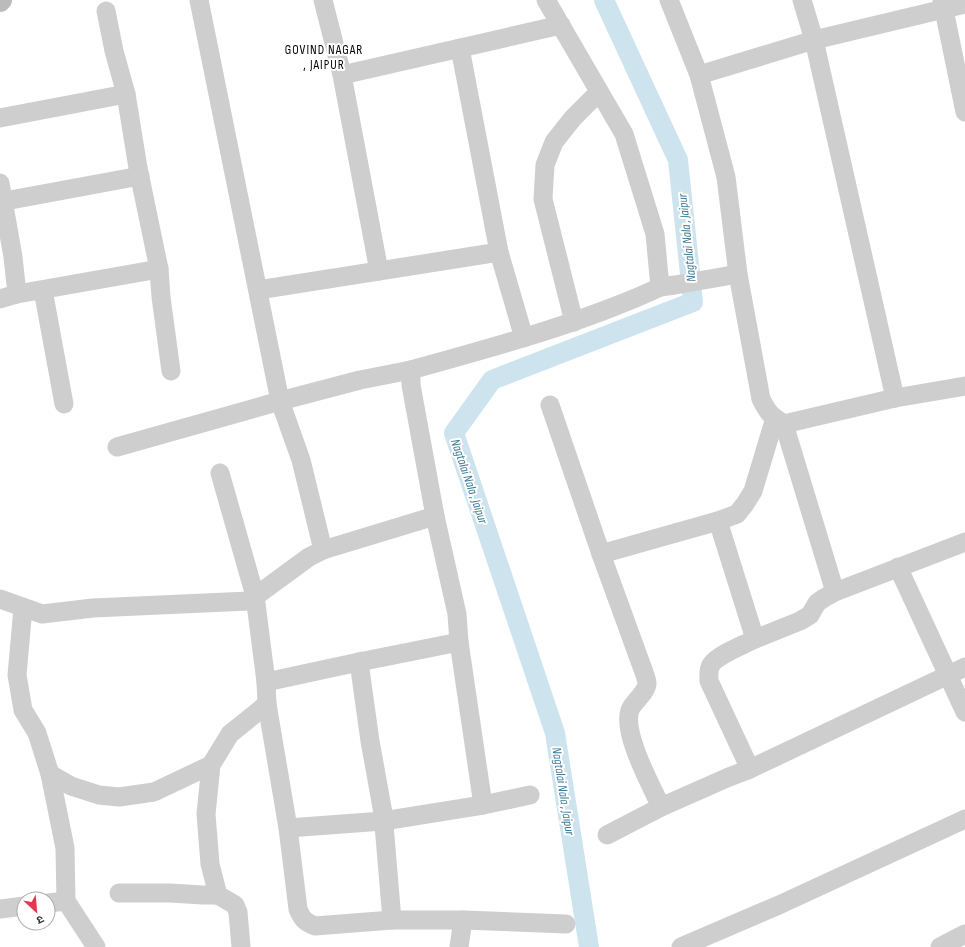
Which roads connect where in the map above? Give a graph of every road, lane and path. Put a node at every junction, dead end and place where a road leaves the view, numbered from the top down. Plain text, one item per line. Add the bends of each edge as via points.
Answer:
1 (199, 0) edge
2 (323, 0) edge
3 (546, 0) edge
4 (669, 0) edge
5 (802, 0) edge
6 (965, 4) edge
7 (943, 5) edge
8 (106, 11) dead end
9 (561, 25) junction
10 (814, 40) junction
11 (460, 48) junction
12 (342, 75) junction
13 (699, 75) junction
14 (599, 92) junction
15 (126, 94) junction
16 (965, 112) edge
17 (0, 118) edge
18 (140, 176) junction
19 (1, 195) edge
20 (499, 252) junction
21 (159, 269) junction
22 (379, 271) junction
23 (738, 274) junction
24 (668, 286) junction
25 (43, 290) junction
26 (258, 290) junction
27 (8, 296) edge
28 (574, 322) junction
29 (524, 338) junction
30 (411, 370) junction
31 (171, 371) dead end
32 (965, 386) edge
33 (895, 398) junction
34 (280, 401) junction
35 (64, 404) dead end
36 (550, 405) dead end
37 (780, 421) junction
38 (118, 447) dead end
39 (220, 473) dead end
40 (435, 516) junction
41 (718, 521) junction
42 (965, 542) edge
43 (322, 550) junction
44 (601, 554) junction
45 (898, 568) junction
46 (835, 592) junction
47 (255, 596) junction
48 (0, 599) edge
49 (23, 608) junction
50 (755, 639) junction
51 (459, 642) junction
52 (358, 662) junction
53 (965, 667) edge
54 (948, 675) junction
55 (266, 682) junction
56 (268, 704) junction
57 (965, 712) edge
58 (211, 765) junction
59 (750, 769) junction
60 (50, 774) junction
61 (530, 795) dead end
62 (483, 805) junction
63 (661, 807) junction
64 (965, 819) edge
65 (383, 821) junction
66 (288, 828) junction
67 (607, 835) dead end
68 (119, 893) dead end
69 (218, 895) junction
70 (57, 902) edge
71 (16, 907) edge
72 (0, 909) edge
73 (392, 920) junction
74 (462, 920) junction
75 (566, 924) dead end
76 (965, 934) edge
77 (96, 947) edge
78 (242, 947) edge
79 (460, 947) edge
80 (681, 947) edge
81 (940, 947) edge

1 - 26 street
2 - 12 street
3 - 9 street
4 - 13 street
5 - 10 street
6 - 7 street
7 - 10 street
7 - 16 street
8 - 15 street
9 - 11 street
9 - 14 street
10 - 13 street
10 - 33 street
11 - 12 street
11 - 20 street
12 - 22 street
13 - 23 street via 726,177
14 - 24 street via 624,134
14 - 28 street via 554,142 545,165 542,199
15 - 17 street
15 - 18 street
18 - 19 street
18 - 21 street
19 - 27 street via 13,257
20 - 22 street
20 - 29 street
21 - 25 street
21 - 31 street
22 - 26 street
23 - 24 street
23 - 37 street via 761,399 767,411
24 - 28 street
25 - 27 street
25 - 35 street
26 - 34 street
28 - 29 street
29 - 30 street
30 - 34 street via 360,380
30 - 40 street via 411,385
32 - 33 street
33 - 37 street
34 - 38 street
34 - 43 street via 301,460
36 - 44 street
37 - 41 street via 746,504 737,514
37 - 46 street
39 - 47 street
40 - 43 street
40 - 51 street via 457,614
41 - 44 street
41 - 50 street
42 - 45 street
43 - 47 street
44 - 63 street via 645,675 647,685 630,710 628,726 633,746
45 - 46 street
45 - 54 street
46 - 50 street via 817,603 810,615 800,621
47 - 49 street via 249,601 94,608 42,614
47 - 55 street
48 - 49 street
49 - 60 street via 17,675 24,710 37,732
50 - 59 street via 717,658 710,666 708,674
51 - 52 street
51 - 62 street
52 - 55 street
52 - 65 street
53 - 54 street
54 - 57 street
54 - 59 street
55 - 56 street
56 - 58 street via 230,734
56 - 66 street
58 - 60 street via 154,792 120,797 71,786
58 - 69 street via 206,814 210,864
59 - 63 street
60 - 70 street via 65,848
61 - 62 street
62 - 65 street
63 - 67 street
64 - 80 street
65 - 66 street
65 - 73 street
66 - 73 street via 301,917 315,926
68 - 69 street
69 - 78 street via 235,905
70 - 77 street
71 - 72 street
73 - 74 street
74 - 75 street
74 - 79 street
76 - 81 street

